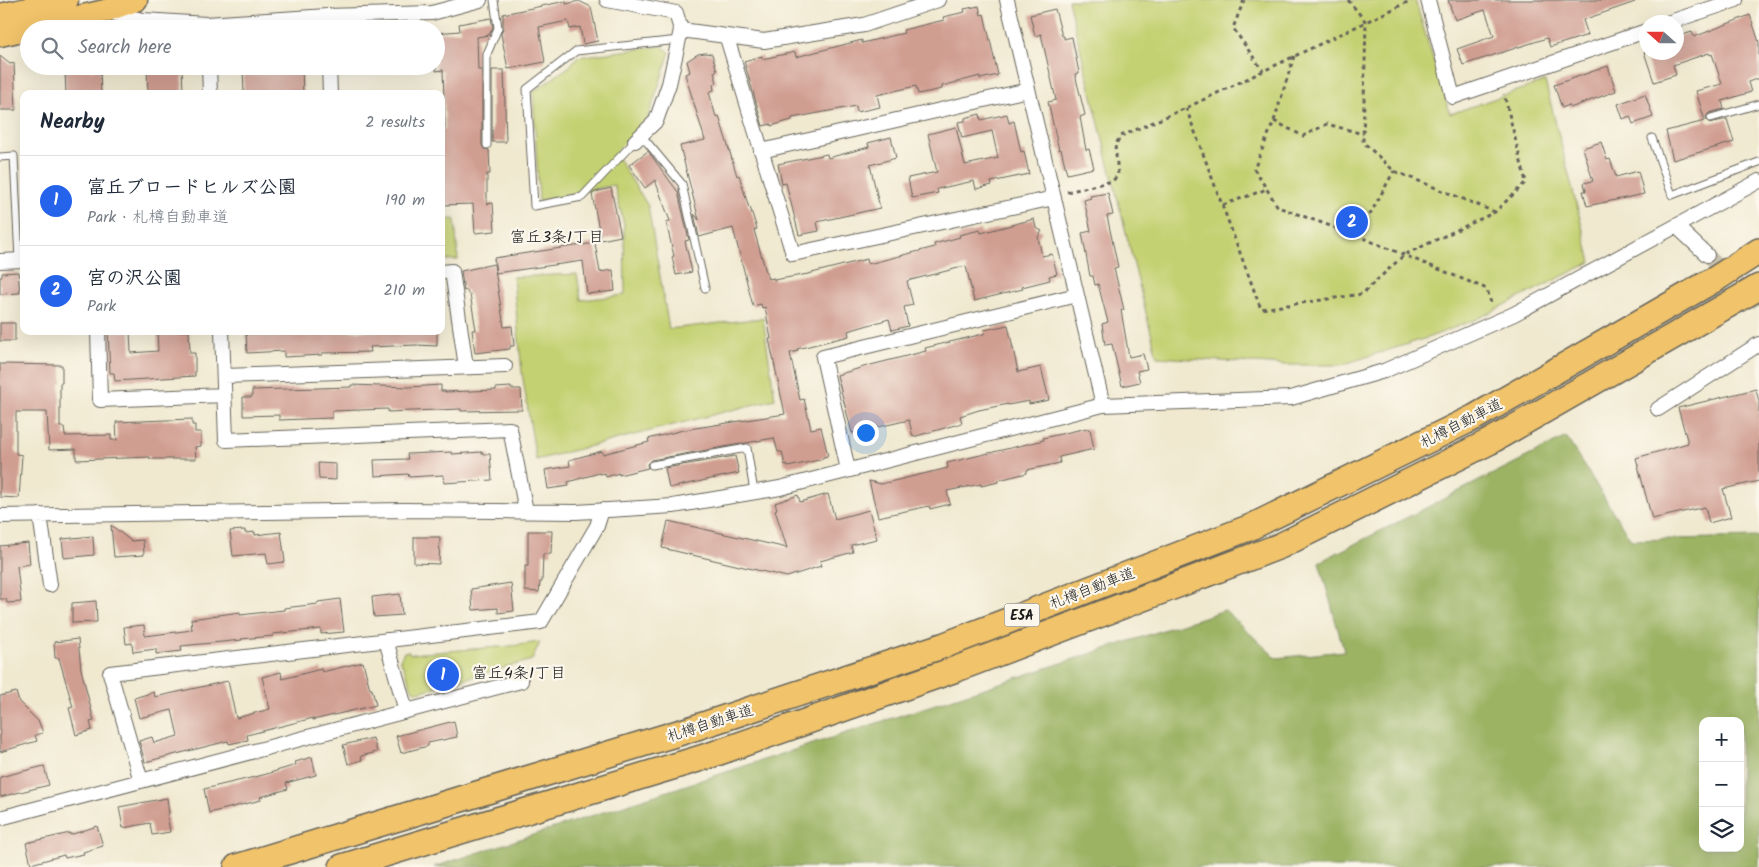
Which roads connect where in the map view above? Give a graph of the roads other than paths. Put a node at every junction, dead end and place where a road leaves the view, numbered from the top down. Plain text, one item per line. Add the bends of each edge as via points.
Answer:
1 (67, 0) edge
2 (480, 0) edge
3 (494, 0) edge
4 (607, 0) edge
5 (938, 0) edge
6 (1007, 0) edge
7 (1428, 0) edge
8 (1736, 0) edge
9 (123, 4) edge
10 (0, 15) edge
11 (1684, 17) edge
12 (60, 20) edge
13 (143, 20) edge
14 (351, 20) edge
15 (20, 30) edge
16 (1639, 33) edge
17 (0, 35) edge
18 (680, 35) junction
19 (727, 38) junction
20 (209, 75) edge
21 (329, 75) edge
22 (210, 90) edge
23 (330, 90) edge
24 (1028, 90) junction
25 (1759, 104) edge
26 (1711, 118) dead end
27 (638, 138) junction
28 (1652, 138) dead end
29 (487, 145) dead end
30 (761, 151) junction
31 (0, 157) edge
32 (1759, 162) edge
33 (1759, 181) edge
34 (1060, 195) junction
35 (1676, 226) junction
36 (20, 245) edge
37 (1759, 251) edge
38 (1707, 255) tunnel mouth
39 (20, 260) edge
40 (0, 261) edge
41 (445, 272) edge
42 (1759, 287) edge
43 (705, 288) dead end
44 (1077, 295) junction
45 (98, 335) edge
46 (222, 335) edge
47 (1759, 344) edge
48 (505, 366) dead end
49 (466, 367) junction
50 (224, 376) junction
51 (224, 395) junction
52 (1103, 405) junction
53 (1658, 408) dead end
54 (652, 465) dead end
55 (848, 470) junction
56 (754, 492) junction
57 (602, 510) junction
58 (526, 511) junction
59 (40, 515) junction
60 (0, 516) edge
61 (50, 585) dead end
62 (386, 640) junction
63 (522, 681) dead end
64 (406, 711) junction
65 (141, 781) junction
66 (0, 818) edge
67 (237, 867) edge
68 (342, 867) edge

1 - 10 highway
2 - 14 street via 432,13
3 - 29 lane via 498,28 487,54
4 - 18 street via 676,13
5 - 19 street via 864,25 764,41
6 - 24 street
7 - 16 street via 1453,97
8 - 11 street
9 - 12 highway
9 - 13 street
15 - 17 highway
18 - 19 street
18 - 27 street via 669,84 656,121
18 - 27 lane via 576,51 527,89 534,206 582,197
19 - 30 street
20 - 22 street
21 - 23 street
24 - 30 street
24 - 34 street
25 - 26 lane
27 - 43 lane via 682,184
28 - 32 lane via 1672,195
30 - 34 street via 793,254
31 - 36 lane via 14,156
33 - 35 street
34 - 44 street
35 - 38 street
35 - 52 street via 1514,314 1384,371 1291,398
37 - 67 highway, 札樽自動車道 / E5A via 1475,417 1251,526 945,645 688,730
39 - 40 street
41 - 49 street via 452,272
42 - 68 highway, 札樽自動車道 / E5A via 1489,442 1280,546 959,668 708,756
44 - 52 street
44 - 55 street via 823,357
45 - 51 street via 100,400
46 - 50 street
47 - 53 street
48 - 49 street
49 - 50 street
50 - 51 street
51 - 58 street via 226,440 510,429
52 - 55 street
54 - 56 lane via 747,448
55 - 56 street
56 - 57 street via 673,506
57 - 58 street
57 - 62 street via 597,526 541,622
58 - 59 street
59 - 60 street
59 - 61 street
62 - 64 street
62 - 65 street via 110,673
63 - 64 street
64 - 65 street
65 - 66 street

